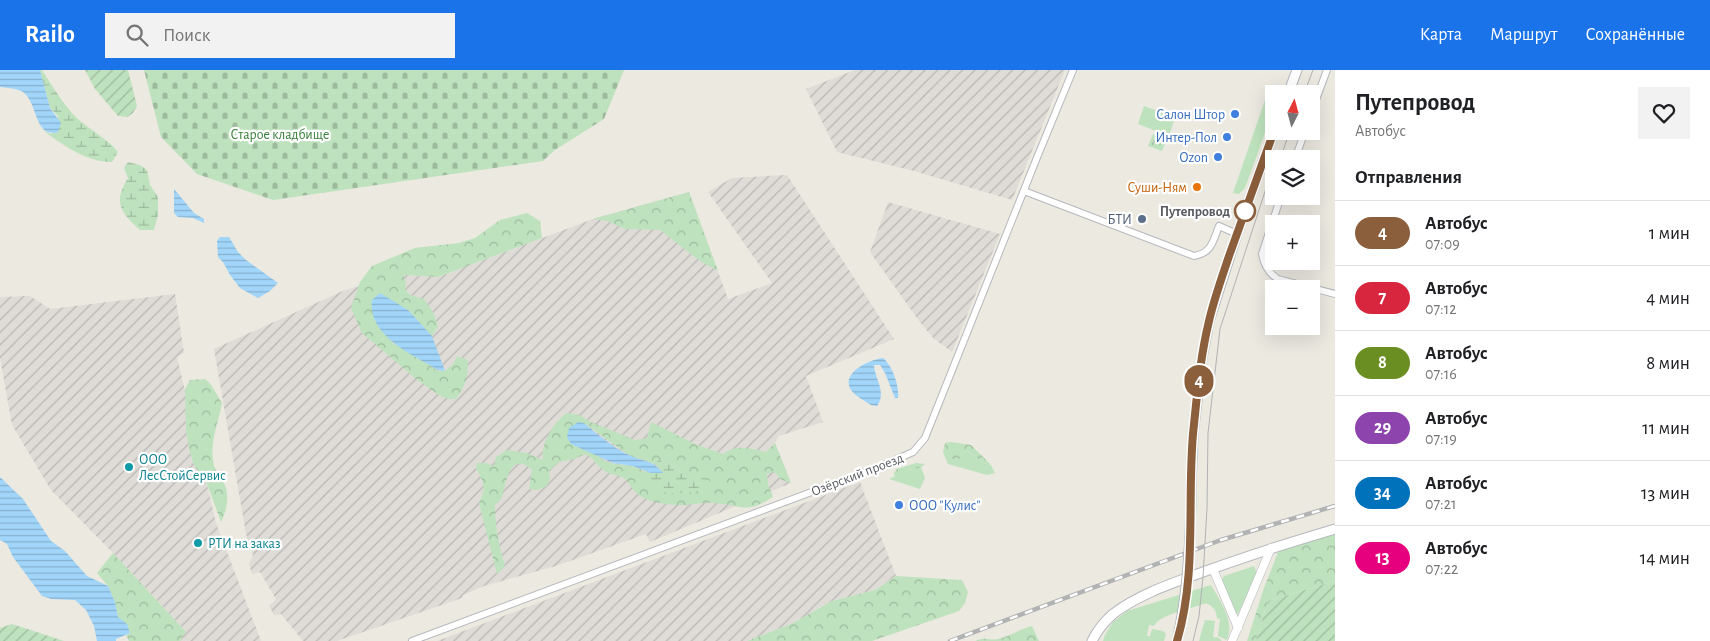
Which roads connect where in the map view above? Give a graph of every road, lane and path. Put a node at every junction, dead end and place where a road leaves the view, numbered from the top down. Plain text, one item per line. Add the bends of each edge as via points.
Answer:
1 (1073, 70) edge
2 (1297, 70) edge
3 (1327, 70) edge
4 (1291, 85) edge
5 (1320, 89) edge
6 (1271, 140) edge
7 (1024, 191) junction
8 (1279, 205) edge
9 (1237, 234) junction
10 (1335, 294) edge
11 (1335, 529) edge
12 (1271, 548) junction
13 (1213, 569) junction
14 (1238, 628) junction
15 (1178, 636) edge
16 (1093, 640) edge
17 (412, 641) edge
18 (1232, 641) edge

1 - 7 street, Озёрский проезд
2 - 4 main road
3 - 5 street
6 - 9 main road
7 - 9 street via 1194,256 1208,250 1219,226
7 - 17 street, Озёрский проезд via 925,438 913,452
8 - 10 street via 1262,254 1264,264 1278,279
9 - 15 main road, bridge via 1209,321 1202,358 1193,435 1187,578
11 - 12 main road
12 - 13 main road
12 - 14 street
13 - 14 street
13 - 16 main road via 1166,585 1131,603 1112,615
14 - 18 street

